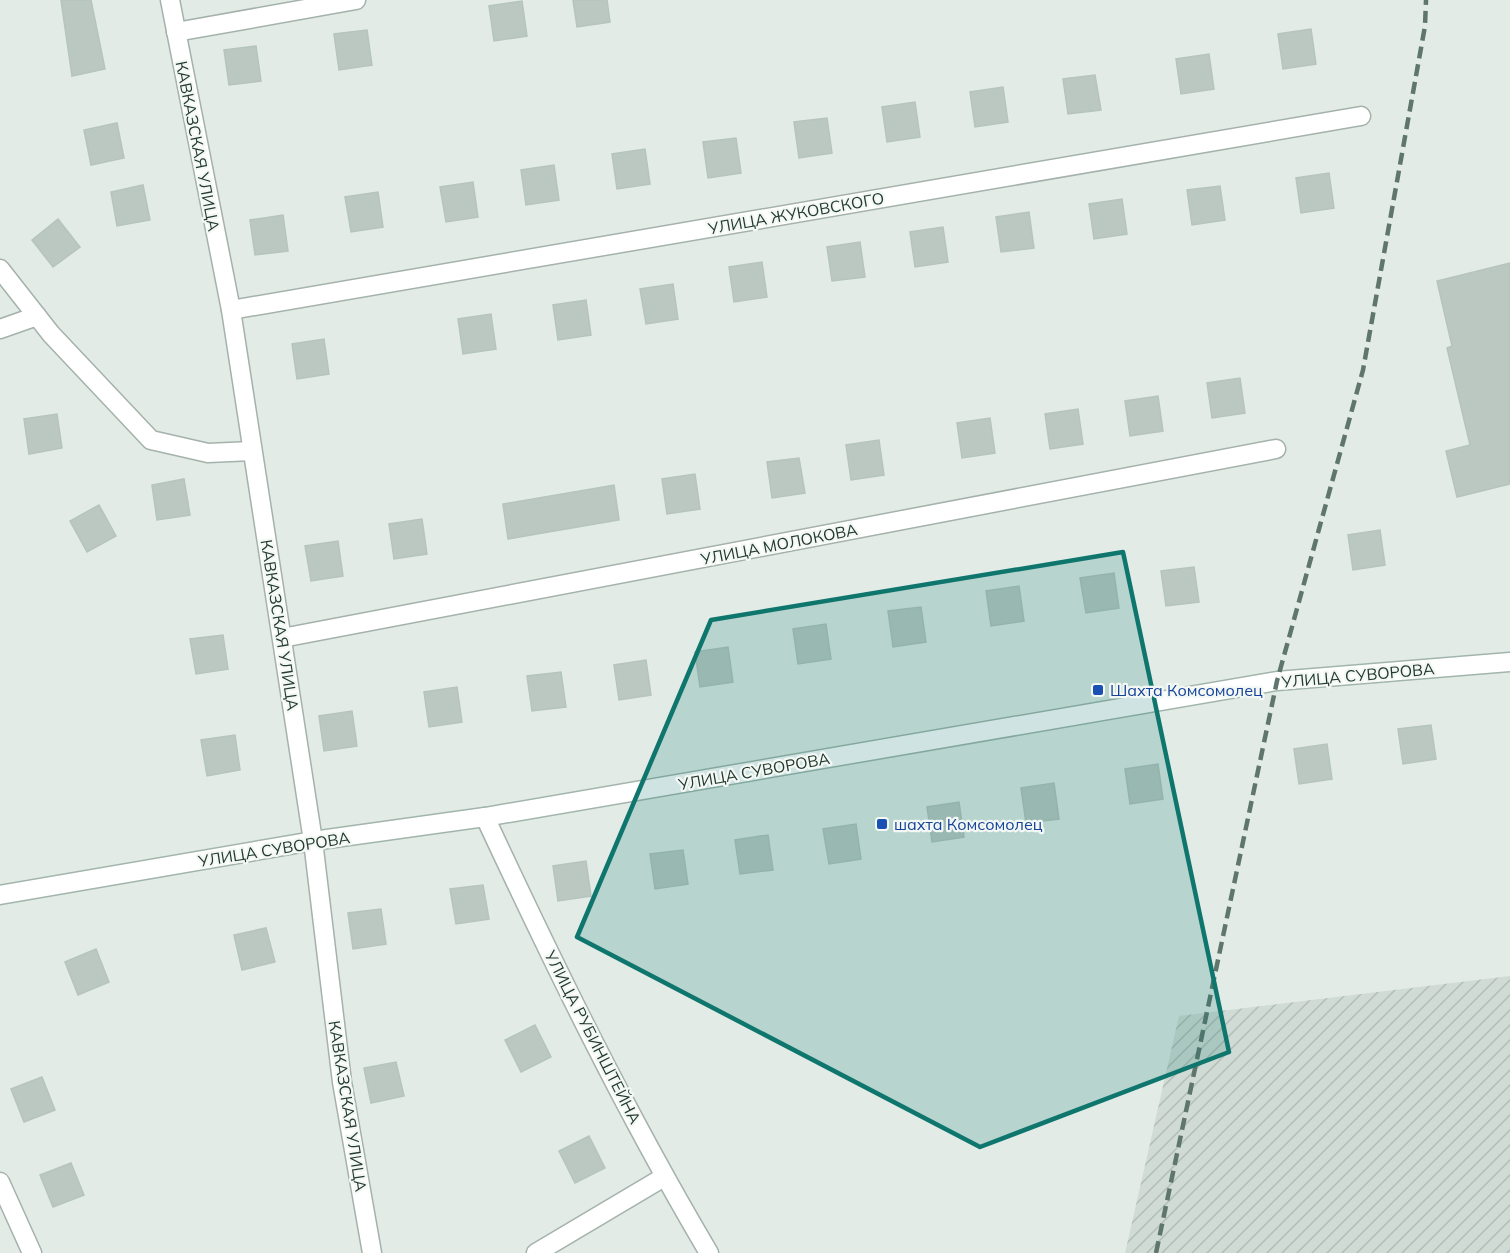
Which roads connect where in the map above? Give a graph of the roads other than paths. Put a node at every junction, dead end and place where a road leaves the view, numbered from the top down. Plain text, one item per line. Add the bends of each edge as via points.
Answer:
1 (170, 0) edge
2 (356, 0) edge
3 (176, 32) junction
4 (1361, 116) dead end
5 (0, 269) edge
6 (231, 310) junction
7 (37, 316) junction
8 (0, 329) edge
9 (1276, 449) dead end
10 (252, 451) junction
11 (282, 638) junction
12 (1510, 662) edge
13 (485, 817) junction
14 (314, 841) junction
15 (0, 895) edge
16 (664, 1177) junction
17 (0, 1182) edge
18 (32, 1253) edge
19 (372, 1253) edge
20 (536, 1253) edge
21 (709, 1253) edge

1 - 3 street, КАВКАЗСКАЯ УЛИЦА
2 - 3 street
3 - 6 street, КАВКАЗСКАЯ УЛИЦА
4 - 6 street, УЛИЦА ЖУКОВСКОГО
5 - 7 street
6 - 10 street, КАВКАЗСКАЯ УЛИЦА
7 - 8 street
7 - 10 street via 151,440 208,453
9 - 11 street, УЛИЦА МОЛОКОВА
10 - 11 street, КАВКАЗСКАЯ УЛИЦА
11 - 14 street, КАВКАЗСКАЯ УЛИЦА
12 - 13 street, УЛИЦА СУВОРОВА via 1277,681
13 - 14 street, УЛИЦА СУВОРОВА
13 - 16 street, УЛИЦА РУБИНШТЕЙНА
14 - 15 street, УЛИЦА СУВОРОВА
14 - 19 street, КАВКАЗСКАЯ УЛИЦА via 342,1082
16 - 20 street
16 - 21 street, УЛИЦА РУБИНШТЕЙНА
17 - 18 street

